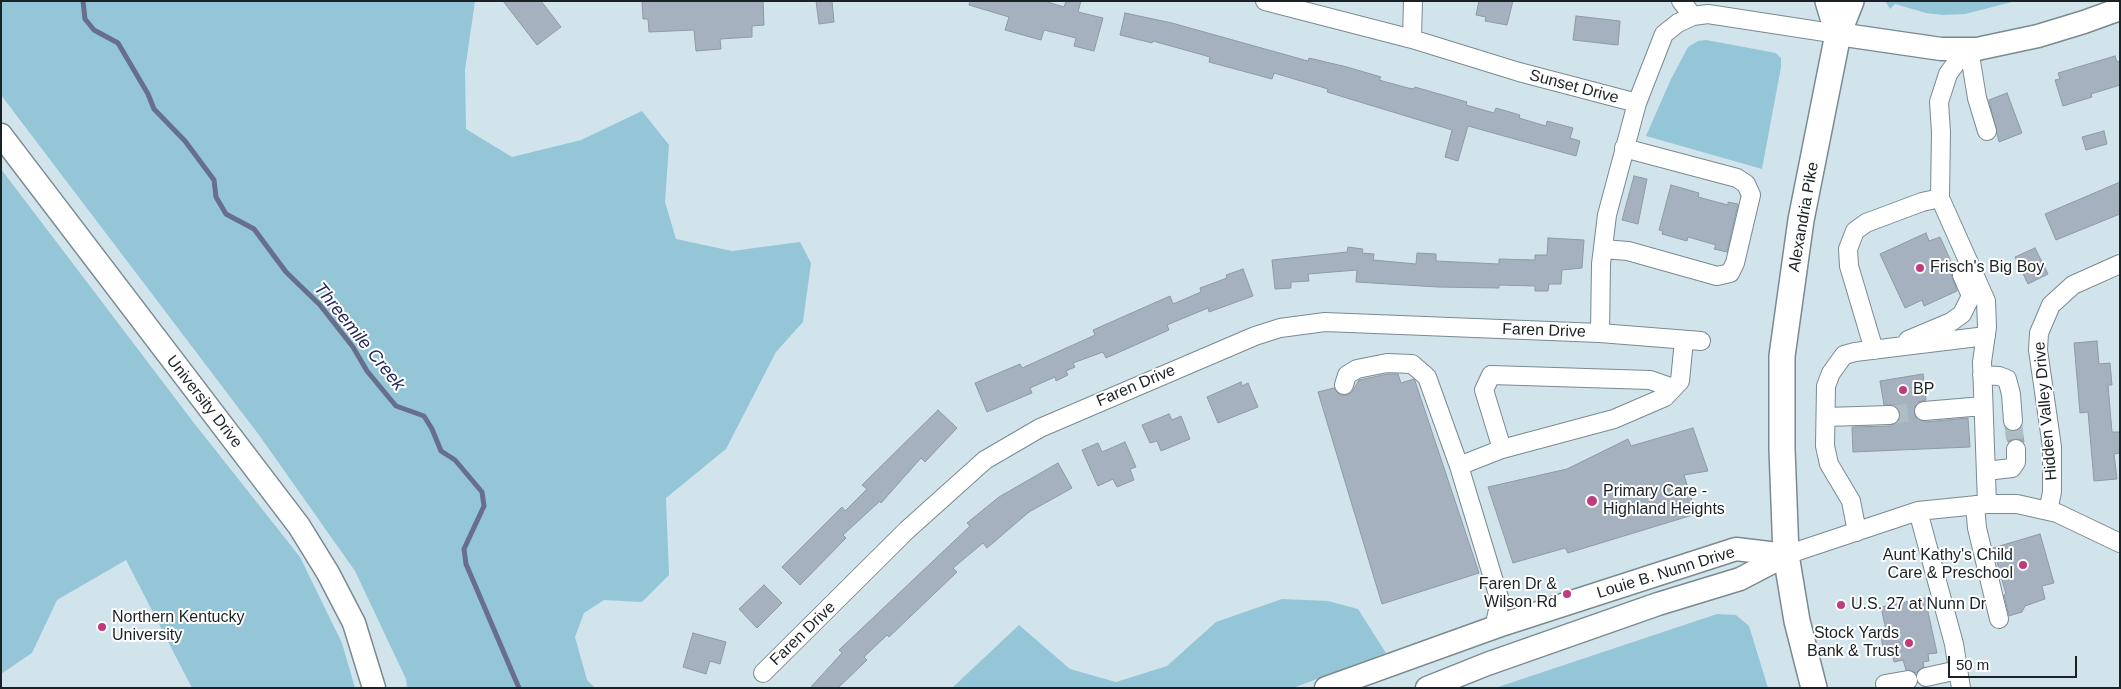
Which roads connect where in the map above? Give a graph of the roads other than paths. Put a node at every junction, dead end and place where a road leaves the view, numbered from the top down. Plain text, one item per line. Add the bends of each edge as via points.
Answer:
1 (1265, 1) edge
2 (1413, 1) edge
3 (1681, 1) edge
4 (1828, 1) edge
5 (1851, 1) edge
6 (2120, 9) edge
7 (1692, 16) junction
8 (1838, 34) junction
9 (1412, 39) junction
10 (1968, 49) junction
11 (1637, 103) junction
12 (1987, 130) dead end
13 (1, 135) edge
14 (1624, 148) junction
15 (1941, 201) junction
16 (1603, 249) junction
17 (2120, 264) edge
18 (1600, 333) junction
19 (1986, 336) junction
20 (1883, 349) junction
21 (1982, 375) junction
22 (1344, 385) dead end
23 (1673, 388) junction
24 (1983, 406) junction
25 (1924, 411) tunnel mouth
26 (1890, 415) tunnel mouth
27 (1826, 417) junction
28 (2013, 421) tunnel mouth
29 (2016, 449) tunnel mouth
30 (1502, 450) junction
31 (1459, 466) junction
32 (1986, 471) junction
33 (1981, 505) junction
34 (1918, 511) junction
35 (2048, 511) junction
36 (1857, 532) junction
37 (2120, 543) edge
38 (1786, 554) junction
39 (1649, 576) junction
40 (1500, 601) junction
41 (1658, 604) junction
42 (1523, 618) junction
43 (1999, 619) dead end
44 (1494, 628) junction
45 (1958, 670) junction
46 (763, 673) dead end
47 (1926, 677) dead end
48 (1908, 680) dead end
49 (1885, 684) dead end
50 (374, 688) edge
51 (1326, 688) edge
52 (1427, 688) edge
53 (1814, 688) edge
54 (1961, 688) edge

1 - 9 street, Sunset Drive
2 - 9 street
3 - 7 street
4 - 8 highway
5 - 8 highway, Alexandria Pike
6 - 10 main road via 2015,42
7 - 8 street, Sunset Drive via 1725,16
7 - 11 street, Sunset Drive via 1664,34
8 - 10 main road via 1941,49
8 - 38 highway, Alexandria Pike via 1801,220 1782,356
9 - 11 street, Sunset Drive
10 - 12 street
10 - 15 street via 1948,74 1939,102
11 - 14 street, Faren Drive
13 - 50 main road, University Drive via 299,526 354,623
14 - 16 street, Faren Drive via 1607,215
14 - 16 street via 1737,178 1746,184 1750,195 1730,273 1717,276 1628,251
15 - 19 street via 1986,300
15 - 20 street via 1939,224 1971,296 1969,304 1951,322
15 - 20 street via 1922,202 1866,223 1855,231 1848,250 1849,266
16 - 18 street, Faren Drive
17 - 35 street, Hidden Valley Drive via 2072,285 2051,305 2039,333 2038,350 2052,447 2052,492
18 - 23 street, Faren Drive via 1693,340 1680,381
18 - 46 street, Faren Drive via 1325,322 1280,328 1235,343 1040,428 985,460 907,530
19 - 20 street
19 - 21 street
20 - 27 street via 1844,355 1826,386
21 - 24 street
21 - 28 street via 2007,379
22 - 31 street via 1347,375 1358,369 1387,363 1412,364 1427,377
23 - 30 street via 1665,397 1614,419
23 - 30 street via 1650,380 1491,376 1484,390
24 - 25 street
24 - 32 street
26 - 27 street
27 - 36 street via 1825,446 1829,464 1851,500
29 - 32 street via 2016,462 2012,468
30 - 31 street
31 - 40 street
32 - 33 street
33 - 34 street
33 - 35 street via 2017,504
33 - 43 street via 1977,528
34 - 36 street
34 - 45 street
35 - 37 street
36 - 38 street
38 - 39 main road, Louie B. Nunn Drive via 1736,549
38 - 41 main road, Louie B. Nunn Drive via 1740,579
38 - 53 highway, Alexandria Pike via 1797,621
39 - 41 street
39 - 42 main road, Louie B. Nunn Drive
40 - 42 street
40 - 44 street
41 - 52 main road, Louie B. Nunn Drive
42 - 44 main road, Louie B. Nunn Drive
44 - 51 main road, Louie B. Nunn Drive
45 - 47 street
45 - 54 street
48 - 49 street

